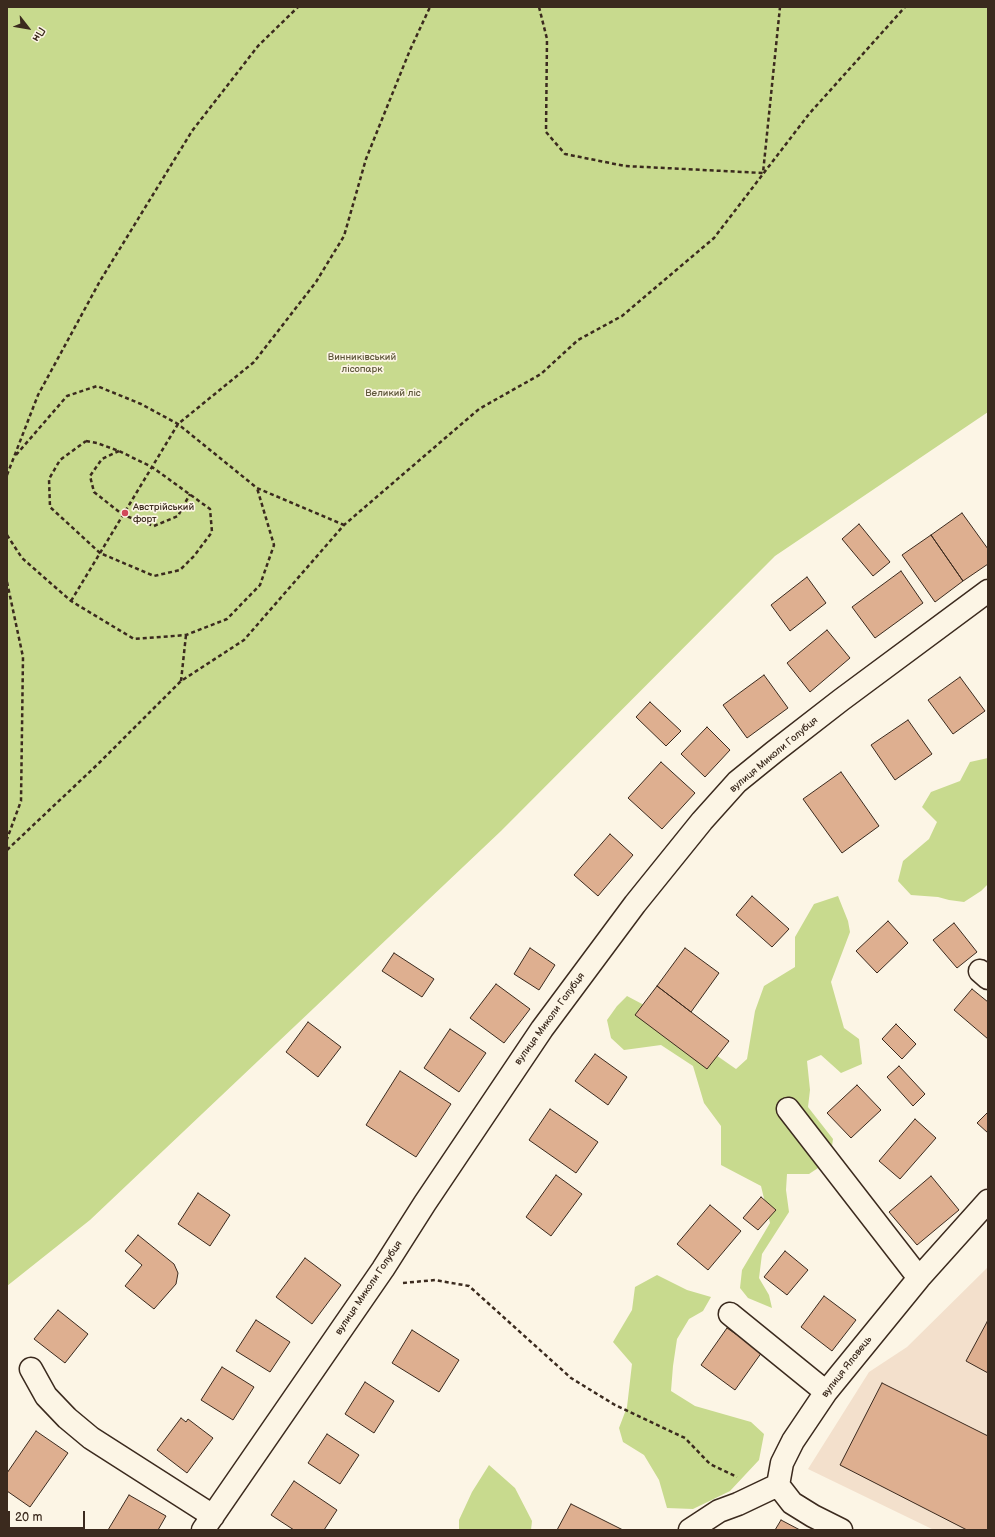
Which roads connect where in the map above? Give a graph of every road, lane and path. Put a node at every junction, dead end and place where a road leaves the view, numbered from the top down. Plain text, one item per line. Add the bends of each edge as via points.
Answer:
1 (298, 7) edge
2 (430, 7) edge
3 (539, 7) edge
4 (780, 7) edge
5 (905, 7) edge
6 (763, 173) junction
7 (178, 424) junction
8 (119, 451) junction
9 (14, 457) junction
10 (152, 467) junction
11 (7, 475) edge
12 (257, 488) junction
13 (190, 494) junction
14 (123, 515) junction
15 (344, 525) junction
16 (7, 535) edge
17 (100, 553) junction
18 (7, 582) edge
19 (988, 591) edge
20 (71, 601) junction
21 (186, 635) junction
22 (181, 681) junction
23 (7, 839) edge
24 (7, 850) edge
25 (788, 1109) dead end
26 (988, 1201) edge
27 (919, 1278) junction
28 (371, 1287) junction
29 (730, 1314) dead end
30 (30, 1369) dead end
31 (826, 1392) junction
32 (772, 1489) junction
33 (208, 1523) edge
34 (690, 1530) edge
35 (841, 1530) edge

1 - 9 path via 258,46 192,131 100,281 38,395
2 - 7 path via 366,159 344,236 316,282 254,362
3 - 6 path via 547,40 546,132 565,154 625,166
4 - 6 path
5 - 6 path via 809,114
6 - 15 path via 714,238 622,316 578,340 541,374 478,409
7 - 9 path via 141,404 97,386 67,396
7 - 10 path
7 - 12 path
8 - 10 path
8 - 14 path via 102,459 90,476 94,492
8 - 17 path via 86,441 60,460 49,479 50,507
9 - 11 path
10 - 13 path
10 - 14 path
12 - 15 path
12 - 21 path via 274,545 260,585 227,619
13 - 14 path via 178,516 154,526
13 - 17 path via 210,509 212,532 180,570 154,576
14 - 17 path
15 - 22 path via 244,640
16 - 20 path via 22,558
17 - 20 path
18 - 23 path via 23,657 21,801
19 - 28 street, вулиця Миколи Голубця via 774,752 737,782 702,821 635,904 542,1029
20 - 21 path via 134,640
21 - 22 path
22 - 24 path
25 - 27 street
26 - 27 street, вулиця Яловець
27 - 31 street, вулиця Яловець
28 - 32 path via 435,1280 469,1286 571,1378 615,1405 685,1438 710,1464
28 - 33 street, вулиця Миколи Голубця
29 - 31 street
30 - 33 street via 46,1396 67,1418
31 - 32 street, вулиця Яловець via 793,1441
32 - 34 street via 719,1511
32 - 35 street via 813,1516

